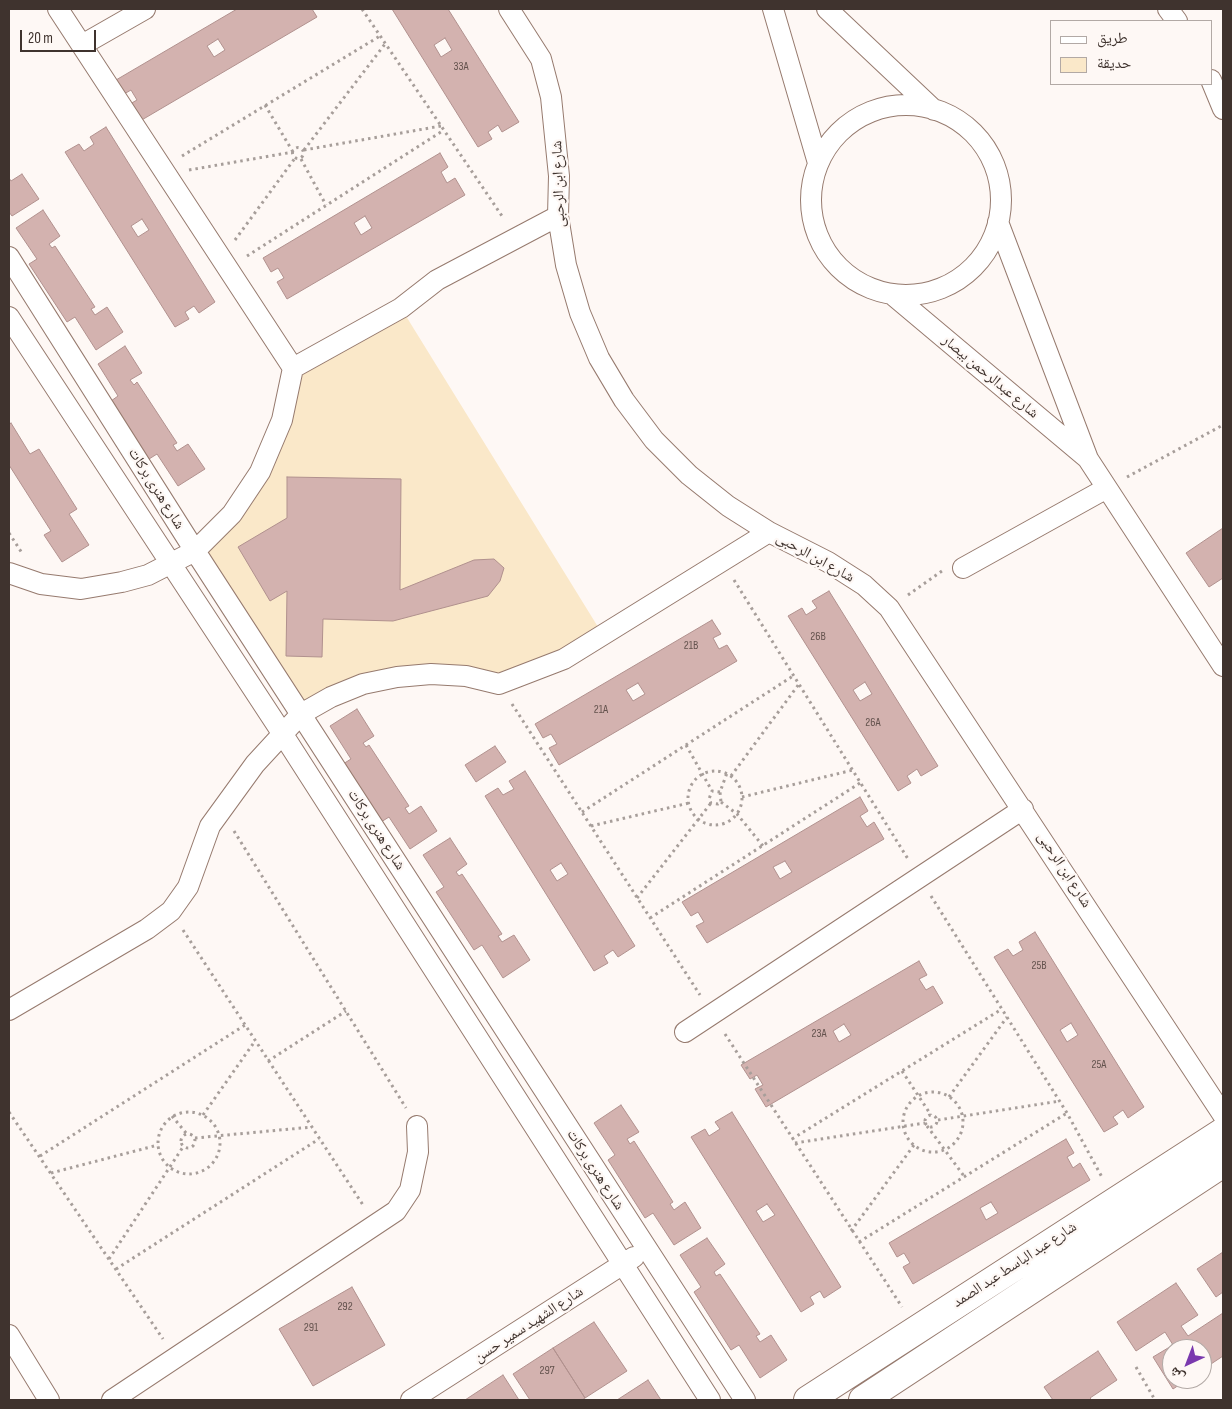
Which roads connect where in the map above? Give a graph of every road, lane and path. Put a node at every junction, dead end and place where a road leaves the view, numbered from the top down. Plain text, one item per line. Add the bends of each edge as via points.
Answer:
1 (58, 9) edge
2 (145, 9) edge
3 (362, 9) edge
4 (509, 9) edge
5 (773, 9) edge
6 (827, 9) edge
7 (1168, 9) edge
8 (1176, 20) edge
9 (380, 36) junction
10 (385, 44) junction
11 (82, 45) junction
12 (1212, 82) edge
13 (265, 105) junction
14 (1223, 109) edge
15 (934, 110) junction
16 (441, 126) junction
17 (444, 130) junction
18 (304, 150) junction
19 (293, 152) junction
20 (295, 158) junction
21 (301, 159) junction
22 (818, 162) junction
23 (164, 171) junction
24 (326, 205) junction
25 (558, 216) junction
26 (998, 222) junction
27 (517, 238) junction
28 (9, 258) edge
29 (224, 264) junction
30 (893, 295) junction
31 (9, 317) edge
32 (293, 368) junction
33 (1223, 425) edge
34 (1088, 459) junction
35 (1107, 488) junction
36 (770, 532) junction
37 (195, 551) junction
38 (172, 564) junction
39 (963, 568) dead end
40 (9, 573) edge
41 (930, 579) dead end
42 (908, 595) dead end
43 (1223, 666) edge
44 (793, 676) dead end
45 (799, 684) dead end
46 (301, 714) junction
47 (282, 733) junction
48 (686, 745) junction
49 (853, 770) dead end
50 (727, 773) junction
51 (701, 775) junction
52 (731, 776) junction
53 (860, 783) dead end
54 (712, 792) junction
55 (720, 792) junction
56 (742, 797) junction
57 (721, 802) junction
58 (689, 803) junction
59 (711, 803) junction
60 (1024, 809) junction
61 (221, 810) junction
62 (582, 812) dead end
63 (737, 814) junction
64 (698, 818) junction
65 (591, 826) dead end
66 (763, 846) junction
67 (637, 898) dead end
68 (171, 911) junction
69 (650, 918) dead end
70 (1002, 1009) dead end
71 (9, 1010) edge
72 (346, 1011) junction
73 (1007, 1017) dead end
74 (245, 1025) junction
75 (685, 1032) dead end
76 (256, 1041) junction
77 (268, 1061) junction
78 (902, 1071) junction
79 (919, 1096) junction
80 (949, 1097) junction
81 (1060, 1101) dead end
82 (9, 1112) edge
83 (1067, 1113) dead end
84 (203, 1115) junction
85 (931, 1115) junction
86 (1223, 1115) edge
87 (172, 1116) junction
88 (963, 1116) junction
89 (938, 1120) junction
90 (926, 1125) junction
91 (417, 1126) joint
92 (312, 1127) junction
93 (904, 1127) junction
94 (1223, 1132) edge
95 (186, 1133) junction
96 (219, 1136) junction
97 (195, 1138) junction
98 (319, 1139) junction
99 (792, 1139) dead end
100 (795, 1143) dead end
101 (158, 1145) junction
102 (914, 1146) junction
103 (183, 1147) junction
104 (944, 1150) junction
105 (40, 1156) junction
106 (1223, 1163) edge
107 (170, 1167) junction
108 (51, 1173) junction
109 (964, 1176) junction
110 (375, 1225) junction
111 (852, 1231) dead end
112 (859, 1242) dead end
113 (646, 1249) junction
114 (109, 1259) junction
115 (623, 1264) junction
116 (116, 1269) junction
117 (9, 1335) edge
118 (176, 1358) junction
119 (1136, 1367) dead end
120 (50, 1400) edge
121 (112, 1400) edge
122 (411, 1400) edge
123 (710, 1400) edge
124 (745, 1400) edge
125 (808, 1400) edge
126 (863, 1400) edge
127 (1155, 1400) edge

1 - 11 street
2 - 11 street
3 - 9 path
4 - 25 street, شارع ابن الرحبى via 541,59 552,97 559,166
5 - 22 street
6 - 15 street
7 - 8 street
9 - 10 path
9 - 13 path
10 - 16 path
10 - 18 path
11 - 23 street
12 - 14 street
13 - 19 path
13 - 23 path
15 - 22 street via 899,105 865,113 837,134
15 - 26 street via 956,119 974,134 988,153 997,175 1001,198
16 - 17 path
16 - 18 path
17 - 24 path
17 - 27 path
18 - 19 path via 298,147
18 - 21 path
19 - 20 path
19 - 23 path
20 - 21 path
20 - 29 path
21 - 24 path
22 - 30 street via 810,191 812,220 823,247 841,270 865,286
23 - 29 street
24 - 29 path
25 - 27 street
25 - 36 street, شارع ابن الرحبى via 566,265 580,313 624,400 654,440 689,475 728,506
26 - 30 street via 988,248 971,270 948,286 921,294
26 - 34 street, شارع عبدالرحمن بيصار
27 - 32 street via 437,280 401,308
28 - 37 street, شارع هنرى بركات
29 - 32 street
30 - 34 street, شارع عبدالرحمن بيصار
31 - 38 street, شارع هنرى بركات
32 - 37 street via 282,420 260,472 232,514
33 - 35 path
34 - 35 street, شارع عبدالرحمن بيصار
35 - 39 street
35 - 43 street, شارع عبدالرحمن بيصار
36 - 46 street via 564,659 500,684 466,676 431,674 397,677 363,684
36 - 60 street, شارع ابن الرحبى via 828,562 864,585 889,608
37 - 38 street
37 - 46 street, شارع هنرى بركات
38 - 40 street via 122,582 81,589 41,584
38 - 47 street, شارع هنرى بركات
41 - 42 path
44 - 48 path
45 - 52 path
46 - 47 street
46 - 113 street, شارع هنرى بركات
47 - 61 street
47 - 115 street, شارع هنرى بركات
48 - 51 path
48 - 62 path
49 - 56 path
50 - 51 path via 714,771
50 - 52 path
50 - 55 path
51 - 54 path
51 - 58 path via 690,787
52 - 56 path via 741,789
53 - 66 path
54 - 55 path
54 - 59 path
55 - 57 path
56 - 63 path
57 - 59 path
57 - 63 path
58 - 64 path
58 - 65 path
59 - 64 path
60 - 75 street
60 - 86 street, شارع ابن الرحبى
61 - 68 street via 210,826 188,887
61 - 72 path
63 - 64 path via 726,823 719,824
63 - 66 path
64 - 67 path
66 - 69 path
68 - 71 street via 147,929
68 - 74 path
70 - 78 path
72 - 77 path
72 - 91 path
73 - 80 path
74 - 76 path
74 - 105 path
76 - 77 path
76 - 84 path
77 - 92 path
78 - 79 path
78 - 99 path
79 - 80 path via 935,1092
79 - 85 path
79 - 93 path via 906,1109
80 - 88 path
81 - 88 path
82 - 105 path
83 - 109 path
84 - 87 path via 182,1112
84 - 96 path via 210,1120
85 - 89 path
85 - 90 path via 926,1118
87 - 95 path
87 - 101 path via 159,1134
88 - 89 path
88 - 104 path via 958,1140
89 - 90 path via 935,1127
90 - 93 path
90 - 104 path
91 - 110 street via 418,1152 410,1190 396,1211
92 - 96 path
92 - 98 path
93 - 100 path
93 - 102 path
94 - 125 street, شارع عبد الباسط عبد الصمد
95 - 97 path
95 - 103 path via 181,1136
96 - 97 path
96 - 107 path via 217,1157 201,1172 190,1174
97 - 103 path via 192,1147
98 - 110 path
98 - 116 path
101 - 107 path
101 - 108 path
102 - 104 path via 928,1152
102 - 111 path
103 - 107 path
104 - 109 path
105 - 108 path
106 - 126 street, شارع عبد الباسط عبد الصمد
107 - 114 path
108 - 114 path
109 - 112 path
110 - 118 street
113 - 115 street, شارع الشهيد سمير حسن
113 - 124 street, شارع هنرى بركات
114 - 116 path
115 - 122 street, شارع الشهيد سمير حسن
115 - 123 street, شارع هنرى بركات
116 - 118 path
117 - 120 street
118 - 121 street
119 - 127 path

